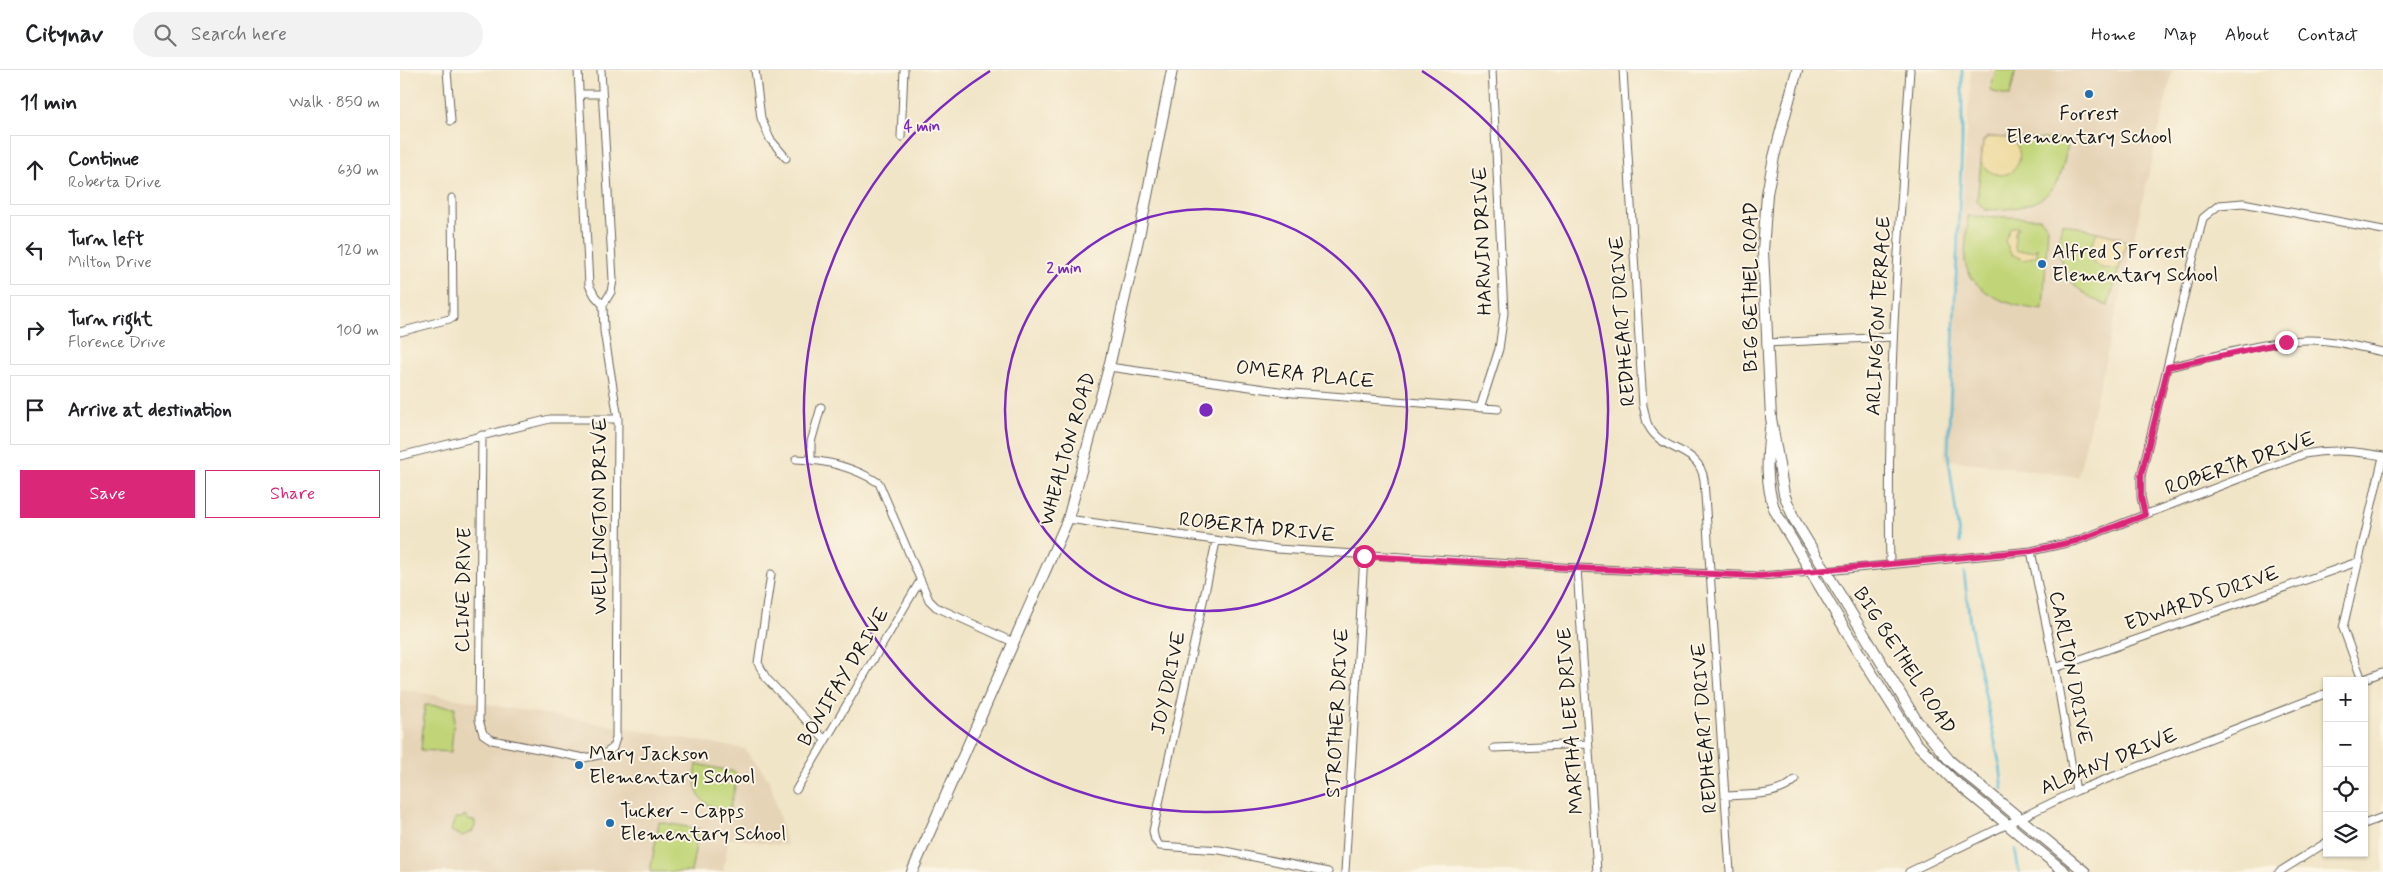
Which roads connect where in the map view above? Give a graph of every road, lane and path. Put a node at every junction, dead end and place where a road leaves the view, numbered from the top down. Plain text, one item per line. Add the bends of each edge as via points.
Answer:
1 (447, 70) edge
2 (578, 70) edge
3 (601, 70) edge
4 (755, 70) edge
5 (904, 70) edge
6 (1172, 70) edge
7 (1492, 70) edge
8 (1623, 70) edge
9 (1797, 70) edge
10 (1910, 70) edge
11 (580, 94) junction
12 (602, 94) junction
13 (451, 121) dead end
14 (901, 136) dead end
15 (786, 158) dead end
16 (452, 198) dead end
17 (2383, 230) edge
18 (603, 305) junction
19 (400, 332) edge
20 (1892, 337) junction
21 (1766, 343) junction
22 (2383, 352) edge
23 (1109, 367) junction
24 (2168, 367) junction
25 (821, 408) dead end
26 (1480, 408) junction
27 (1498, 409) dead end
28 (1771, 418) junction
29 (618, 420) junction
30 (482, 435) junction
31 (400, 456) edge
32 (2383, 456) edge
33 (796, 459) dead end
34 (811, 460) junction
35 (2145, 515) junction
36 (1068, 519) junction
37 (1216, 542) junction
38 (2031, 551) junction
39 (1364, 556) junction
40 (2360, 561) junction
41 (1890, 564) junction
42 (1577, 568) junction
43 (1826, 571) junction
44 (1710, 573) junction
45 (1811, 573) junction
46 (771, 574) dead end
47 (920, 581) junction
48 (1013, 642) junction
49 (2055, 668) junction
50 (2383, 672) edge
51 (2359, 677) edge
52 (2368, 677) edge
53 (2323, 695) edge
54 (1909, 708) junction
55 (1898, 716) junction
56 (492, 740) joint
57 (825, 740) junction
58 (1588, 744) junction
59 (1494, 748) dead end
60 (1795, 780) dead end
61 (796, 790) dead end
62 (2076, 790) junction
63 (1726, 796) junction
64 (2018, 817) junction
65 (2383, 817) edge
66 (2006, 823) junction
67 (2368, 823) edge
68 (2323, 844) edge
69 (912, 872) edge
70 (1328, 872) edge
71 (1344, 872) edge
72 (1597, 872) edge
73 (1730, 872) edge
74 (1909, 872) edge
75 (2065, 872) edge
76 (2085, 872) edge
77 (2279, 872) edge

1 - 13 street
2 - 11 street
3 - 12 street, WELLINGTON DRIVE
4 - 15 street via 761,118 770,139
5 - 14 street
6 - 23 main road, WHEALTON ROAD
7 - 26 street, HARWIN DRIVE via 1504,313 1499,350
8 - 44 street, REDHEART DRIVE via 1644,406 1648,425 1661,441 1688,454 1702,469
9 - 21 main road, BIG BETHEL ROAD via 1767,194 1764,251
10 - 20 street, ARLINGTON TERRACE
11 - 12 street
11 - 18 street via 589,285
12 - 18 street, WELLINGTON DRIVE via 613,280 611,292
16 - 19 street via 452,318
17 - 24 street via 2243,203 2219,205 2203,218
18 - 29 street, WELLINGTON DRIVE
20 - 21 street
20 - 41 street, ARLINGTON TERRACE via 1888,484
21 - 28 main road, BIG BETHEL ROAD
22 - 24 street via 2308,340
23 - 26 street, OMERA PLACE via 1294,392
23 - 36 main road, WHEALTON ROAD
24 - 35 street via 2141,476
25 - 34 street
26 - 27 street, OMERA PLACE
28 - 43 main road, BIG BETHEL ROAD via 1786,501
28 - 45 main road, BIG BETHEL ROAD via 1767,459 1771,498 1779,519
29 - 30 street via 550,420
29 - 56 street, WELLINGTON DRIVE via 616,728 613,748 584,758
30 - 31 street
30 - 56 street, CLINE DRIVE via 479,720 483,734
32 - 35 street, ROBERTA DRIVE via 2347,450 2304,454
32 - 40 street
33 - 34 street
34 - 47 street via 865,474 878,483
35 - 38 street, ROBERTA DRIVE via 2076,541
36 - 37 street, ROBERTA DRIVE
36 - 48 main road, WHEALTON ROAD
37 - 39 street, ROBERTA DRIVE
37 - 70 street, JOY DRIVE via 1153,831 1155,840 1160,846 1220,850
38 - 41 street, ROBERTA DRIVE
38 - 49 street, CARLTON DRIVE
39 - 42 street, ROBERTA DRIVE
39 - 71 street, STROTHER DRIVE
40 - 49 street, EDWARDS DRIVE
40 - 51 street via 2343,628
41 - 43 street, ROBERTA DRIVE
42 - 44 street, ROBERTA DRIVE
42 - 58 street, MARTHA LEE DRIVE
43 - 45 street, ROBERTA DRIVE
43 - 54 main road, BIG BETHEL ROAD
44 - 45 street, ROBERTA DRIVE via 1760,576
44 - 63 street, REDHEART DRIVE
45 - 55 main road, BIG BETHEL ROAD
46 - 57 street via 758,663 766,678
47 - 48 street via 924,593 936,607
47 - 57 street, BONIFAY DRIVE
48 - 69 main road, WHEALTON ROAD
49 - 62 street, CARLTON DRIVE
50 - 52 street
53 - 62 street, ALBANY DRIVE
54 - 55 main road
54 - 64 main road, BIG BETHEL ROAD via 1924,733 1945,756
55 - 66 main road, BIG BETHEL ROAD via 1930,759
57 - 61 street, BONIFAY DRIVE
58 - 59 street
58 - 72 street, MARTHA LEE DRIVE
60 - 63 street via 1776,791
62 - 64 street, ALBANY DRIVE
63 - 73 street, REDHEART DRIVE
64 - 66 street, ALBANY DRIVE
64 - 76 main road, BIG BETHEL ROAD
65 - 67 street
66 - 74 street, ALBANY DRIVE
66 - 75 main road, BIG BETHEL ROAD
68 - 77 street

